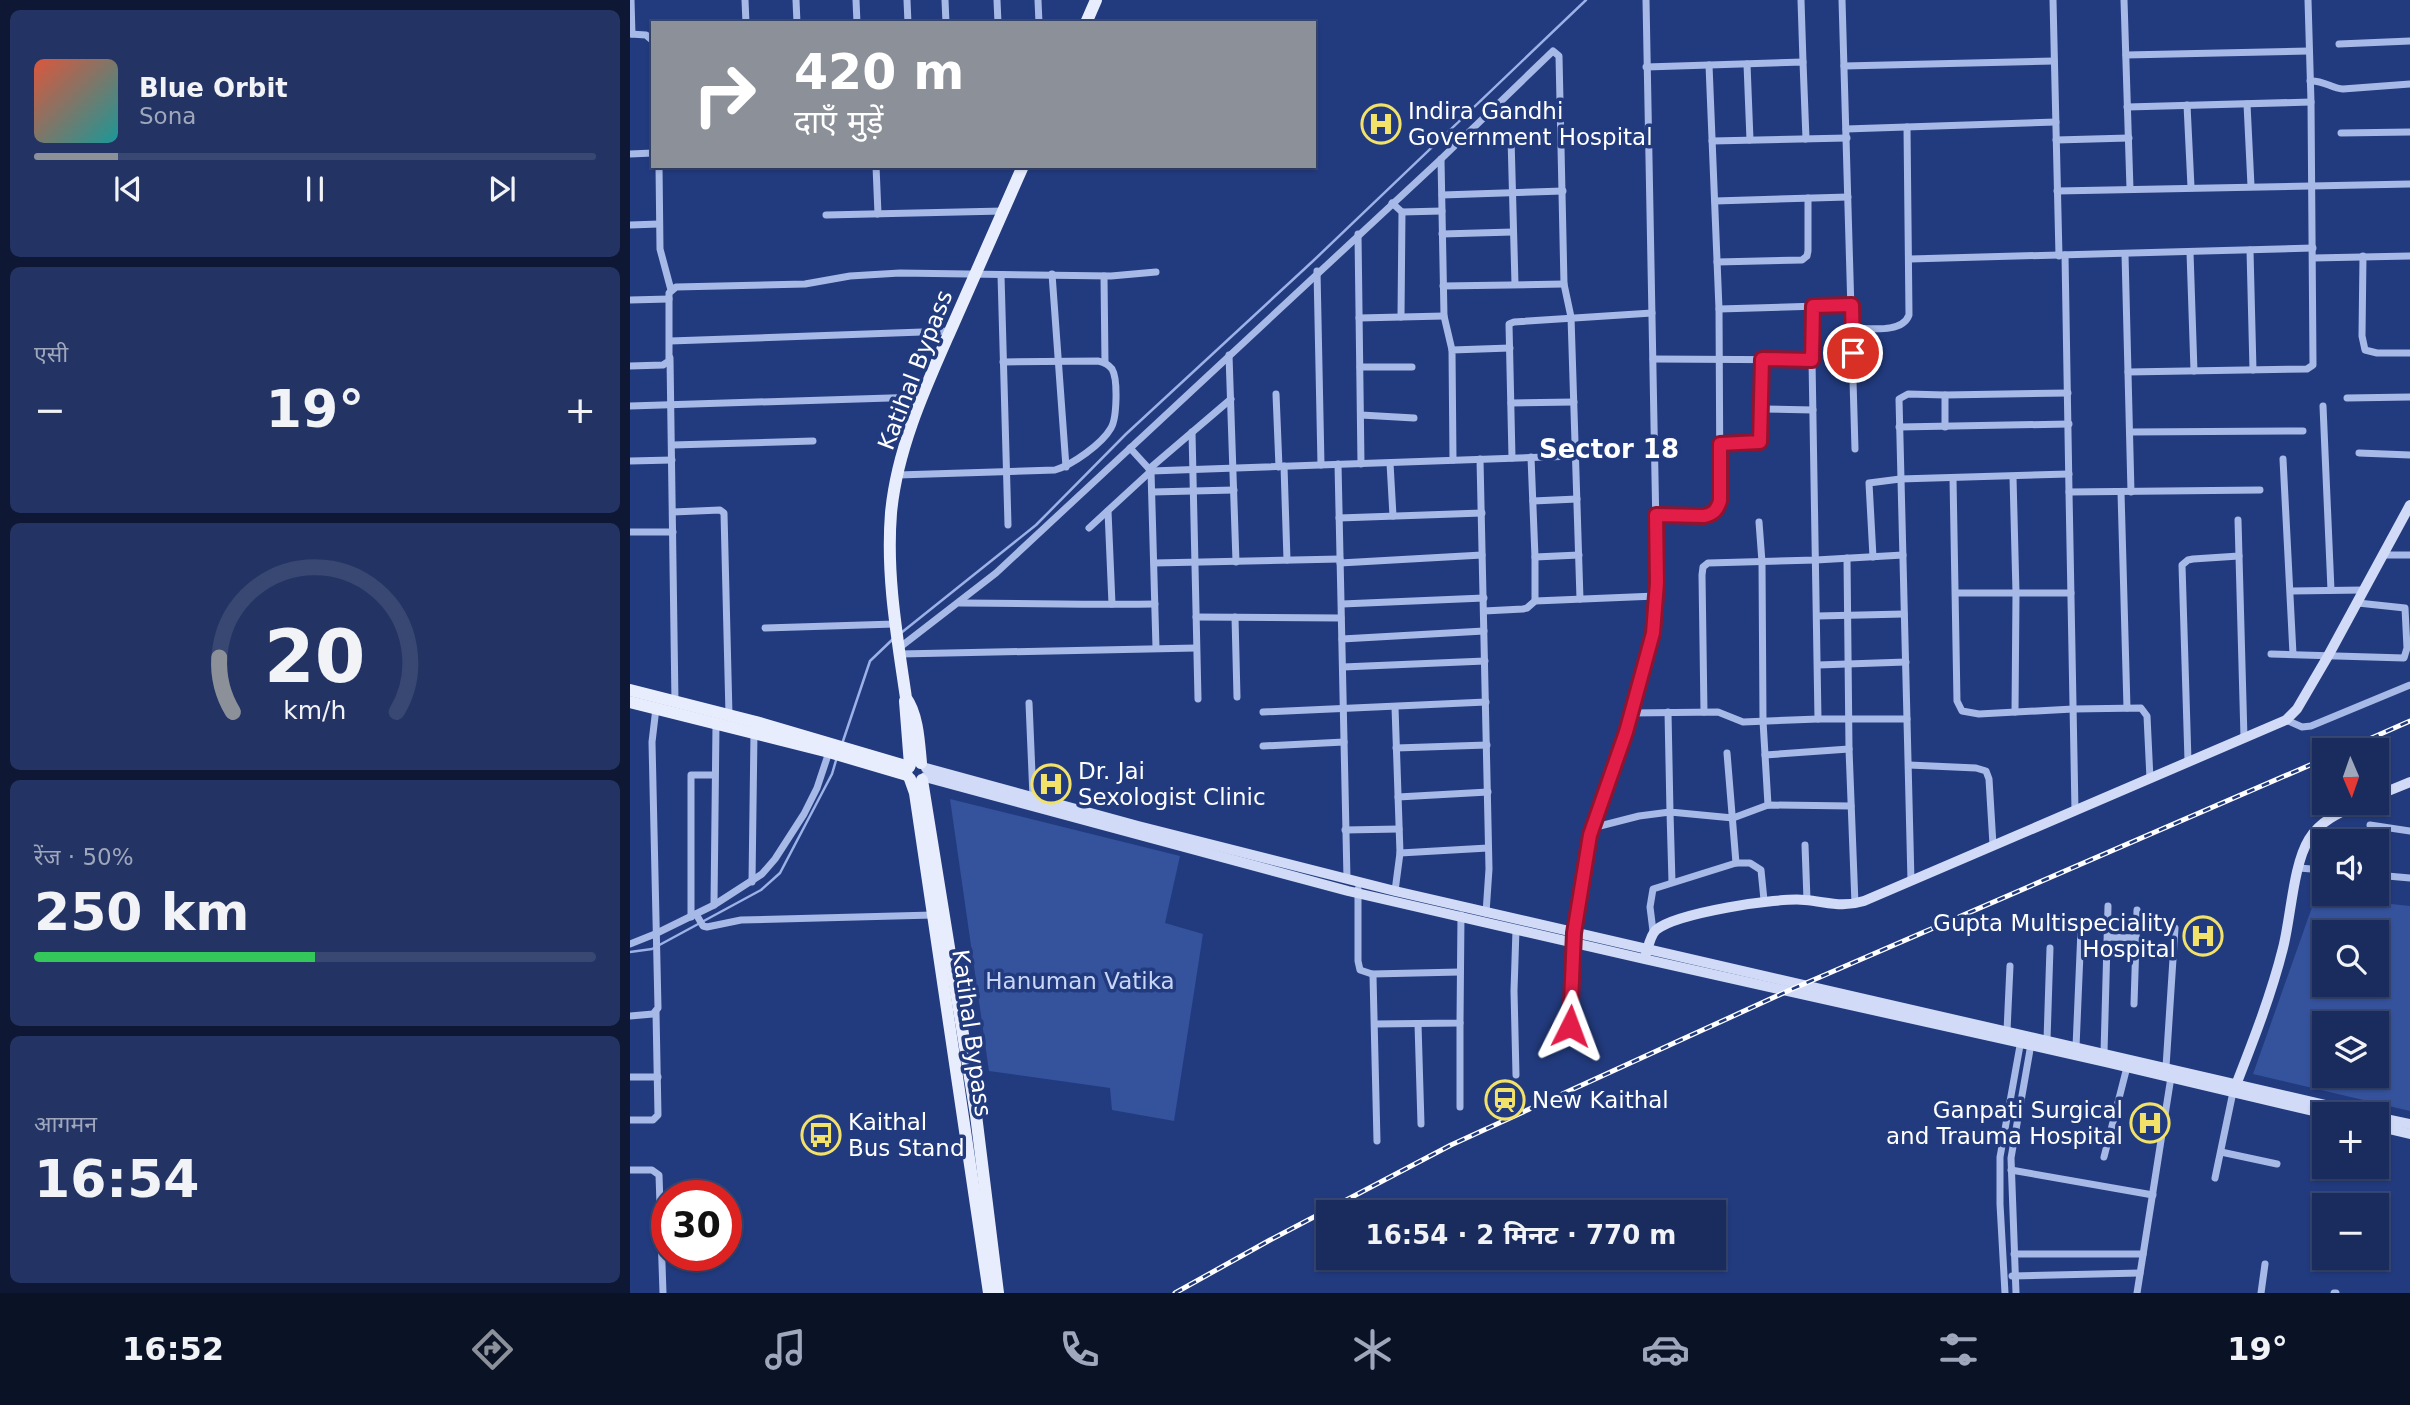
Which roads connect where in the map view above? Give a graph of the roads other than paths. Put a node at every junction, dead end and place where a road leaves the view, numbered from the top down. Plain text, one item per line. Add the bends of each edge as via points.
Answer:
1 (631, 0) edge
2 (745, 0) edge
3 (796, 0) edge
4 (856, 0) edge
5 (907, 0) edge
6 (945, 0) edge
7 (998, 0) edge
8 (1038, 0) edge
9 (1096, 0) edge
10 (1646, 0) edge
11 (1801, 0) edge
12 (1842, 0) edge
13 (2053, 0) edge
14 (2123, 0) edge
15 (2308, 0) edge
16 (746, 21) edge
17 (797, 21) edge
18 (857, 21) edge
19 (908, 21) edge
20 (946, 21) edge
21 (998, 21) edge
22 (1039, 21) edge
23 (1087, 21) edge
24 (631, 34) edge
25 (651, 39) edge
26 (2410, 41) edge
27 (2339, 44) dead end
28 (2309, 51) junction
29 (2126, 55) junction
30 (2054, 61) junction
31 (1803, 62) junction
32 (1748, 64) junction
33 (1709, 65) junction
34 (1844, 66) junction
35 (1646, 67) junction
36 (2310, 81) junction
37 (2410, 84) edge
38 (2311, 102) junction
39 (2247, 104) junction
40 (2188, 105) junction
41 (2127, 107) junction
42 (2056, 122) junction
43 (1907, 127) junction
44 (1846, 128) junction
45 (2410, 132) edge
46 (2341, 133) dead end
47 (1511, 138) dead end
48 (1847, 138) junction
49 (2129, 138) junction
50 (1806, 139) junction
51 (1750, 140) junction
52 (2056, 140) junction
53 (1712, 141) junction
54 (651, 153) edge
55 (630, 154) edge
56 (1441, 159) junction
57 (659, 168) edge
58 (876, 168) edge
59 (1022, 168) edge
60 (2312, 184) junction
61 (2410, 184) edge
62 (2250, 186) junction
63 (2191, 187) junction
64 (2130, 189) junction
65 (1563, 191) junction
66 (2057, 191) junction
67 (1512, 193) junction
68 (1442, 195) junction
69 (1848, 197) junction
70 (1808, 198) junction
71 (1715, 201) junction
72 (1392, 203) junction
73 (1003, 211) junction
74 (1442, 211) junction
75 (1402, 212) junction
76 (878, 214) junction
77 (827, 215) dead end
78 (630, 225) edge
79 (660, 225) junction
80 (1513, 232) junction
81 (1358, 234) junction
82 (1442, 234) junction
83 (2313, 248) junction
84 (2250, 250) junction
85 (2190, 251) junction
86 (2125, 254) junction
87 (2062, 255) junction
88 (2363, 256) junction
89 (2410, 256) edge
90 (2313, 258) junction
91 (1910, 259) junction
92 (1717, 262) junction
93 (1317, 271) junction
94 (1156, 272) dead end
95 (976, 274) junction
96 (1052, 274) junction
97 (1001, 275) junction
98 (1104, 276) junction
99 (1515, 284) junction
100 (1564, 284) junction
101 (1443, 286) junction
102 (671, 290) junction
103 (669, 299) junction
104 (630, 300) edge
105 (1852, 305) junction
106 (1813, 306) junction
107 (1719, 309) junction
108 (1652, 313) junction
109 (1444, 316) junction
110 (1401, 317) junction
111 (1571, 317) junction
112 (1359, 318) junction
113 (1852, 328) junction
114 (951, 331) junction
115 (670, 341) junction
116 (1510, 348) junction
117 (1452, 350) junction
118 (2410, 353) edge
119 (1229, 355) junction
120 (670, 358) junction
121 (1720, 358) junction
122 (1653, 359) junction
123 (1762, 359) junction
124 (1812, 360) junction
125 (1057, 361) junction
126 (1003, 362) junction
127 (1105, 363) junction
128 (630, 366) edge
129 (1360, 367) junction
130 (1412, 367) dead end
131 (2253, 370) junction
132 (2194, 371) junction
133 (2128, 372) junction
134 (2068, 393) junction
135 (1276, 394) dead end
136 (1945, 395) junction
137 (922, 397) junction
138 (2410, 397) edge
139 (2347, 398) dead end
140 (1231, 399) junction
141 (1574, 402) junction
142 (1511, 403) junction
143 (671, 405) junction
144 (630, 406) edge
145 (2323, 407) dead end
146 (1762, 410) junction
147 (1813, 410) junction
148 (1361, 415) junction
149 (1414, 418) dead end
150 (2069, 424) junction
151 (1899, 427) junction
152 (1945, 427) junction
153 (2303, 431) dead end
154 (1192, 432) junction
155 (2130, 432) junction
156 (813, 441) dead end
157 (1720, 444) junction
158 (672, 445) junction
159 (1130, 448) junction
160 (1855, 449) dead end
161 (2359, 453) dead end
162 (2410, 455) edge
163 (1576, 456) junction
164 (1531, 457) junction
165 (1512, 458) junction
166 (1480, 459) junction
167 (2283, 459) dead end
168 (672, 460) junction
169 (1452, 460) junction
170 (630, 461) edge
171 (1390, 463) junction
172 (1338, 464) junction
173 (1361, 464) junction
174 (1321, 465) junction
175 (1282, 466) junction
176 (1066, 467) junction
177 (1234, 468) junction
178 (1150, 470) junction
179 (1192, 470) junction
180 (1005, 472) junction
181 (2069, 474) junction
182 (898, 475) junction
183 (2013, 477) junction
184 (1953, 478) junction
185 (1900, 479) junction
186 (1234, 490) junction
187 (2260, 490) dead end
188 (1193, 491) junction
189 (1152, 492) junction
190 (2069, 492) junction
191 (2121, 492) junction
192 (2131, 492) junction
193 (1577, 499) junction
194 (1533, 501) junction
195 (2410, 505) edge
196 (1108, 510) junction
197 (673, 512) junction
198 (1482, 513) junction
199 (1656, 515) junction
200 (1393, 516) junction
201 (1339, 518) junction
202 (2238, 520) dead end
203 (1759, 522) dead end
204 (1008, 525) dead end
205 (1089, 528) dead end
206 (630, 532) edge
207 (673, 532) junction
208 (1482, 555) junction
209 (1579, 555) junction
210 (1902, 555) junction
211 (2384, 555) junction
212 (2410, 555) edge
213 (2239, 556) junction
214 (1535, 557) junction
215 (1873, 557) junction
216 (1847, 558) junction
217 (1287, 560) junction
218 (1815, 560) junction
219 (1340, 561) junction
220 (1194, 562) junction
221 (1236, 562) junction
222 (1762, 562) junction
223 (1154, 563) junction
224 (2331, 590) junction
225 (2364, 590) junction
226 (2291, 591) junction
227 (1957, 593) junction
228 (2016, 593) junction
229 (2071, 593) junction
230 (1656, 596) junction
231 (1484, 598) junction
232 (1580, 599) junction
233 (1535, 601) junction
234 (959, 603) junction
235 (2358, 603) junction
236 (1112, 604) junction
237 (1155, 604) junction
238 (1342, 604) junction
239 (1484, 611) junction
240 (1904, 614) junction
241 (1848, 615) junction
242 (1816, 616) junction
243 (1196, 617) junction
244 (1235, 617) junction
245 (1342, 618) junction
246 (895, 626) junction
247 (765, 628) dead end
248 (1484, 631) junction
249 (1342, 639) junction
250 (1156, 648) junction
251 (1196, 648) junction
252 (899, 649) junction
253 (2271, 654) dead end
254 (2292, 654) junction
255 (2329, 656) junction
256 (1485, 661) junction
257 (1906, 662) junction
258 (1848, 663) junction
259 (1818, 665) junction
260 (1343, 667) junction
261 (2410, 685) edge
262 (630, 691) edge
263 (1237, 697) dead end
264 (1198, 699) dead end
265 (630, 702) edge
266 (675, 702) junction
267 (1486, 702) junction
268 (1029, 703) dead end
269 (1395, 707) junction
270 (656, 708) junction
271 (2127, 708) junction
272 (2073, 709) junction
273 (1344, 710) junction
274 (1263, 712) dead end
275 (1668, 712) junction
276 (1704, 712) junction
277 (2015, 712) junction
278 (1631, 713) junction
279 (729, 715) junction
280 (1818, 719) junction
281 (1850, 719) junction
282 (1907, 719) junction
283 (2286, 720) junction
284 (1763, 721) junction
285 (716, 724) junction
286 (754, 733) junction
287 (2244, 738) junction
288 (1344, 742) junction
289 (1487, 745) junction
290 (1264, 746) dead end
291 (1396, 748) junction
292 (1849, 749) junction
293 (838, 750) junction
294 (1727, 752) dead end
295 (1765, 755) junction
296 (2188, 761) junction
297 (1909, 765) junction
298 (916, 772) junction
299 (714, 775) junction
300 (2150, 779) junction
301 (2410, 782) edge
302 (2389, 791) edge
303 (1488, 792) junction
304 (1033, 797) junction
305 (1398, 797) junction
306 (1768, 805) junction
307 (1851, 806) junction
308 (2075, 811) junction
309 (1670, 812) junction
310 (2333, 816) edge
311 (1733, 818) junction
312 (2370, 824) dead end
313 (1592, 828) junction
314 (1399, 829) junction
315 (1345, 830) junction
316 (2410, 831) edge
317 (1805, 845) dead end
318 (1993, 845) junction
319 (1489, 848) junction
320 (1400, 853) junction
321 (1736, 863) junction
322 (2299, 868) junction
323 (2312, 869) edge
324 (2389, 876) edge
325 (2410, 878) edge
326 (1912, 881) junction
327 (752, 882) junction
328 (1672, 882) junction
329 (1355, 885) junction
330 (1395, 891) junction
331 (1764, 900) junction
332 (1807, 900) junction
333 (1855, 904) junction
334 (714, 905) junction
335 (2108, 906) dead end
336 (2137, 909) dead end
337 (933, 915) junction
338 (1461, 915) junction
339 (1485, 916) junction
340 (697, 919) junction
341 (2175, 928) dead end
342 (1516, 929) junction
343 (2081, 930) dead end
344 (1653, 931) junction
345 (1574, 937) junction
346 (2108, 937) junction
347 (655, 938) junction
348 (2136, 938) junction
349 (630, 944) edge
350 (2050, 948) dead end
351 (1646, 955) junction
352 (2010, 966) dead end
353 (1460, 972) junction
354 (1372, 974) junction
355 (2134, 1004) dead end
356 (656, 1012) junction
357 (630, 1016) edge
358 (1376, 1024) junction
359 (1418, 1024) junction
360 (1460, 1024) junction
361 (1570, 1026) dead end
362 (2007, 1031) junction
363 (2027, 1040) junction
364 (2047, 1041) junction
365 (2076, 1046) junction
366 (2105, 1053) junction
367 (2127, 1067) junction
368 (2169, 1072) junction
369 (1516, 1075) dead end
370 (630, 1077) edge
371 (658, 1077) junction
372 (2234, 1088) junction
373 (2312, 1106) edge
374 (1460, 1107) dead end
375 (2312, 1110) edge
376 (2389, 1119) edge
377 (630, 1120) edge
378 (1422, 1124) dead end
379 (2410, 1124) edge
380 (2389, 1129) edge
381 (2410, 1134) edge
382 (1377, 1141) dead end
383 (2221, 1152) junction
384 (2104, 1157) dead end
385 (2277, 1164) dead end
386 (630, 1170) edge
387 (2011, 1170) junction
388 (2216, 1178) dead end
389 (2153, 1195) junction
390 (2014, 1254) junction
391 (2143, 1254) junction
392 (2265, 1264) dead end
393 (2140, 1273) junction
394 (2015, 1275) junction
395 (2004, 1276) junction
396 (663, 1293) edge
397 (989, 1293) edge
398 (998, 1293) edge
399 (2005, 1293) edge
400 (2016, 1293) edge
401 (2137, 1293) edge
402 (2261, 1293) edge

1 - 24 street
2 - 16 street
3 - 17 street
4 - 18 street
5 - 19 street
6 - 20 street
7 - 21 street
8 - 22 street
9 - 23 main road
10 - 35 street
11 - 31 street
12 - 34 street
13 - 30 street
14 - 29 street
15 - 28 street
24 - 25 street
26 - 27 street
28 - 29 street
28 - 36 street
29 - 41 street
30 - 34 street
30 - 42 street
31 - 32 street
31 - 50 street
32 - 33 street
32 - 51 street
33 - 35 street
33 - 53 street
34 - 44 street
35 - 108 street
36 - 37 street via 2343,89
36 - 38 street
38 - 39 street
38 - 60 street
39 - 40 street
39 - 62 street
40 - 41 street
40 - 63 street
41 - 49 street
42 - 43 street
42 - 52 street
43 - 44 street
43 - 91 street
44 - 48 street
45 - 46 street
47 - 67 street
48 - 50 street
48 - 69 street
49 - 52 street
49 - 64 street
50 - 51 street
51 - 53 street
52 - 66 street
53 - 71 street
54 - 55 street
56 - 65 street via 1553,51 1559,56
56 - 68 street
56 - 72 street
57 - 79 street
58 - 76 street
59 - 73 main road, Katihal Bypass
60 - 61 street
60 - 62 street
60 - 83 street
62 - 63 street
63 - 64 street
64 - 66 street
65 - 67 street
65 - 100 street
66 - 87 street
67 - 68 street
67 - 80 street
68 - 74 street
69 - 70 street
69 - 105 street
70 - 71 street
70 - 92 street via 1808,251 1802,260
71 - 92 street
72 - 75 street
72 - 81 street
73 - 76 street
73 - 95 main road, Katihal Bypass
74 - 75 street
74 - 82 street
75 - 110 street
76 - 77 street
78 - 79 street
79 - 102 street via 661,258
80 - 82 street
80 - 99 street
81 - 93 street
81 - 112 street
82 - 101 street
83 - 84 street
83 - 90 street
84 - 85 street
84 - 131 street
85 - 86 street
85 - 132 street
86 - 87 street
86 - 133 street
87 - 91 street
87 - 134 street
88 - 89 street
88 - 90 street
88 - 118 street via 2365,350
90 - 131 street via 2313,365
91 - 113 street via 1907,321 1897,327
92 - 107 street
93 - 119 street
93 - 174 street
94 - 98 street
95 - 97 street
95 - 102 street via 877,274 805,284
95 - 114 main road, Katihal Bypass
96 - 97 street
96 - 98 street
96 - 125 street
97 - 126 street
98 - 127 street
99 - 100 street
99 - 101 street
100 - 111 street
101 - 109 street
102 - 103 street
103 - 104 street
103 - 115 street
105 - 106 street
105 - 113 street
106 - 107 street
106 - 124 street
107 - 121 street
108 - 111 street
108 - 122 street
109 - 110 street
109 - 117 street
110 - 112 street
111 - 116 street via 1509,324
111 - 141 street
112 - 129 street
113 - 160 street
114 - 115 street
114 - 137 main road, Katihal Bypass
115 - 120 street
116 - 117 street
116 - 142 street
117 - 169 street
119 - 140 street
119 - 159 street
120 - 128 street via 663,365
120 - 143 street
121 - 122 street
121 - 123 street
121 - 157 street
122 - 199 street
123 - 124 street
123 - 146 street
124 - 147 street
125 - 126 street
125 - 127 street
125 - 176 street
126 - 180 street
127 - 176 street via 1115,375 1113,425
129 - 130 street
129 - 148 street
131 - 132 street
132 - 133 street
133 - 155 street
134 - 136 street
134 - 150 street
135 - 175 street
136 - 151 street via 1902,395
136 - 152 street
137 - 143 street
137 - 182 main road, Katihal Bypass
138 - 139 street
140 - 154 street
140 - 177 street
141 - 142 street
141 - 163 street
142 - 165 street
143 - 144 street
143 - 158 street
145 - 224 street
146 - 147 street
146 - 157 street via 1760,442
147 - 218 street
148 - 149 street
148 - 173 street
150 - 152 street
150 - 181 street
151 - 152 street
151 - 185 street
153 - 155 street
154 - 178 street
154 - 179 street
155 - 192 street
156 - 158 street
157 - 199 street via 1717,509 1704,516
158 - 168 street
159 - 178 street
159 - 234 street
161 - 162 street
163 - 164 street
163 - 193 street
164 - 165 street
164 - 194 street
165 - 166 street
166 - 169 street
166 - 198 street
167 - 226 street
168 - 170 street
168 - 197 street
169 - 171 street
171 - 173 street
171 - 200 street
172 - 173 street
172 - 174 street
172 - 201 street
174 - 175 street
175 - 177 street
175 - 217 street
176 - 180 street
177 - 179 street
177 - 186 street
178 - 179 street
178 - 189 street
178 - 196 street
179 - 188 street
180 - 182 street
180 - 204 street
181 - 183 street
181 - 190 street
182 - 246 main road, Katihal Bypass via 890,551
183 - 184 street
183 - 228 street
184 - 185 street
184 - 227 street
185 - 210 street
185 - 215 street via 1868,483
186 - 188 street
186 - 221 street
187 - 192 street
188 - 189 street
188 - 220 street
189 - 223 street
190 - 191 street
190 - 229 street
191 - 192 street
191 - 271 street
193 - 194 street
193 - 209 street
194 - 214 street
195 - 211 main road
196 - 205 street
196 - 236 street
197 - 207 street
197 - 279 street via 724,513
198 - 200 street
198 - 208 street
199 - 230 street
200 - 201 street
201 - 219 street
202 - 213 street
203 - 222 street
206 - 207 street
207 - 266 street
208 - 219 street
208 - 231 street
209 - 214 street
209 - 232 street
210 - 215 street
210 - 240 street
211 - 212 street
211 - 225 main road
213 - 287 street
213 - 296 street via 2193,559 2182,565
214 - 233 street
215 - 216 street
216 - 218 street
216 - 241 street
217 - 219 street
217 - 221 street
218 - 222 street
218 - 242 street
219 - 238 street
220 - 221 street
220 - 223 street
220 - 243 street
222 - 276 street via 1716,562 1703,567
222 - 284 street
223 - 237 street
224 - 225 street
224 - 226 street
225 - 235 main road
226 - 254 street
227 - 228 street
227 - 277 street via 1959,707 1966,714
228 - 229 street
228 - 277 street
229 - 272 street
230 - 232 street
230 - 278 street via 1653,633
231 - 238 street
231 - 239 street
232 - 233 street
233 - 239 street via 1522,609
234 - 236 street
234 - 252 street
235 - 255 main road
235 - 255 street via 2405,608 2407,654 2399,659
236 - 237 street
237 - 250 street
238 - 245 street
239 - 248 street
240 - 241 street
240 - 257 street
241 - 242 street
241 - 258 street
242 - 259 street
243 - 244 street
243 - 251 street
244 - 245 street
244 - 263 street
245 - 249 street
246 - 247 street
246 - 252 main road, Katihal Bypass
248 - 249 street
248 - 256 street
249 - 260 street
250 - 251 street
250 - 252 street
251 - 264 street
252 - 298 main road, Katihal Bypass via 911,705
253 - 254 street
254 - 255 street
255 - 283 main road
256 - 260 street
256 - 267 street
257 - 258 street
257 - 282 street
258 - 259 street
258 - 281 street
259 - 280 street
260 - 273 street
261 - 283 street via 2311,726
262 - 266 main road
265 - 270 main road
266 - 279 main road
267 - 269 street
267 - 289 street
268 - 304 street
269 - 273 street
269 - 291 street
270 - 285 main road
270 - 347 street via 652,742
271 - 272 street
271 - 300 street via 2141,708 2147,716
272 - 277 street
272 - 308 street
273 - 274 street
273 - 288 street
275 - 276 street
275 - 278 street
275 - 309 street
276 - 284 street via 1725,713 1743,722
278 - 313 street
279 - 293 main road
280 - 281 street
280 - 284 street
281 - 282 street
281 - 292 street
282 - 297 street
283 - 287 main road
284 - 295 street
285 - 286 main road
285 - 299 street
286 - 293 main road
286 - 327 street
287 - 296 main road
288 - 290 street
288 - 315 street
289 - 291 street
289 - 303 street
291 - 305 street
292 - 295 street
292 - 307 street
293 - 298 main road
293 - 327 street via 804,814 769,867
294 - 311 street
295 - 306 street
296 - 300 main road
297 - 318 street via 1986,771
297 - 326 street
298 - 304 main road
298 - 329 main road
298 - 337 main road, Katihal Bypass
298 - 398 main road, Katihal Bypass via 970,1074
299 - 334 street
299 - 340 street via 691,775
300 - 308 main road
301 - 302 main road
303 - 305 street
303 - 319 street
304 - 329 main road
305 - 314 street
306 - 307 street
306 - 311 street
307 - 333 street
308 - 318 main road
309 - 311 street
309 - 313 street
309 - 328 street
310 - 322 main road via 2309,840
311 - 321 street
312 - 316 street
313 - 345 street
314 - 315 street
314 - 320 street
315 - 329 street
317 - 332 street
318 - 326 main road
319 - 320 street
319 - 339 street
320 - 330 street
321 - 328 street
321 - 331 street via 1750,863 1761,870
322 - 323 street
322 - 372 main road via 2283,951
324 - 325 street
326 - 333 main road
327 - 334 street
328 - 344 street via 1653,889
329 - 330 main road
329 - 338 main road
329 - 354 street via 1358,961 1360,970
330 - 339 main road
331 - 332 main road
331 - 344 main road via 1667,922
332 - 333 main road
334 - 340 street
335 - 346 street
336 - 348 street
337 - 340 street via 741,920 707,927
337 - 397 main road, Katihal Bypass
338 - 339 main road
338 - 353 street
339 - 342 main road
339 - 345 main road
340 - 347 street
341 - 368 street
342 - 345 main road
342 - 369 street
343 - 365 street
344 - 351 main road
345 - 351 main road
345 - 361 street
346 - 348 street
346 - 366 street
347 - 349 street
347 - 356 street
348 - 355 street
350 - 364 street
351 - 362 main road
351 - 363 main road
352 - 362 street
353 - 354 street
353 - 360 street
354 - 358 street
356 - 357 street
356 - 371 street
358 - 359 street
358 - 382 street
359 - 360 street
359 - 378 street
360 - 374 street
362 - 363 main road
363 - 364 main road
363 - 367 main road
363 - 387 street
363 - 395 street via 2000,1157
364 - 365 main road
365 - 366 main road
366 - 368 main road
367 - 368 main road
367 - 384 street
368 - 372 main road
368 - 389 street
370 - 371 street
371 - 377 street via 657,1118
372 - 373 main road
372 - 375 main road
372 - 383 street
376 - 379 main road
380 - 381 main road
383 - 385 street
383 - 388 street
386 - 396 street via 652,1170 659,1175
387 - 389 street
387 - 390 street
389 - 391 street
390 - 391 street
390 - 394 street
391 - 393 street
392 - 402 street
393 - 394 street
393 - 401 street
394 - 395 street
394 - 400 street
395 - 399 street

